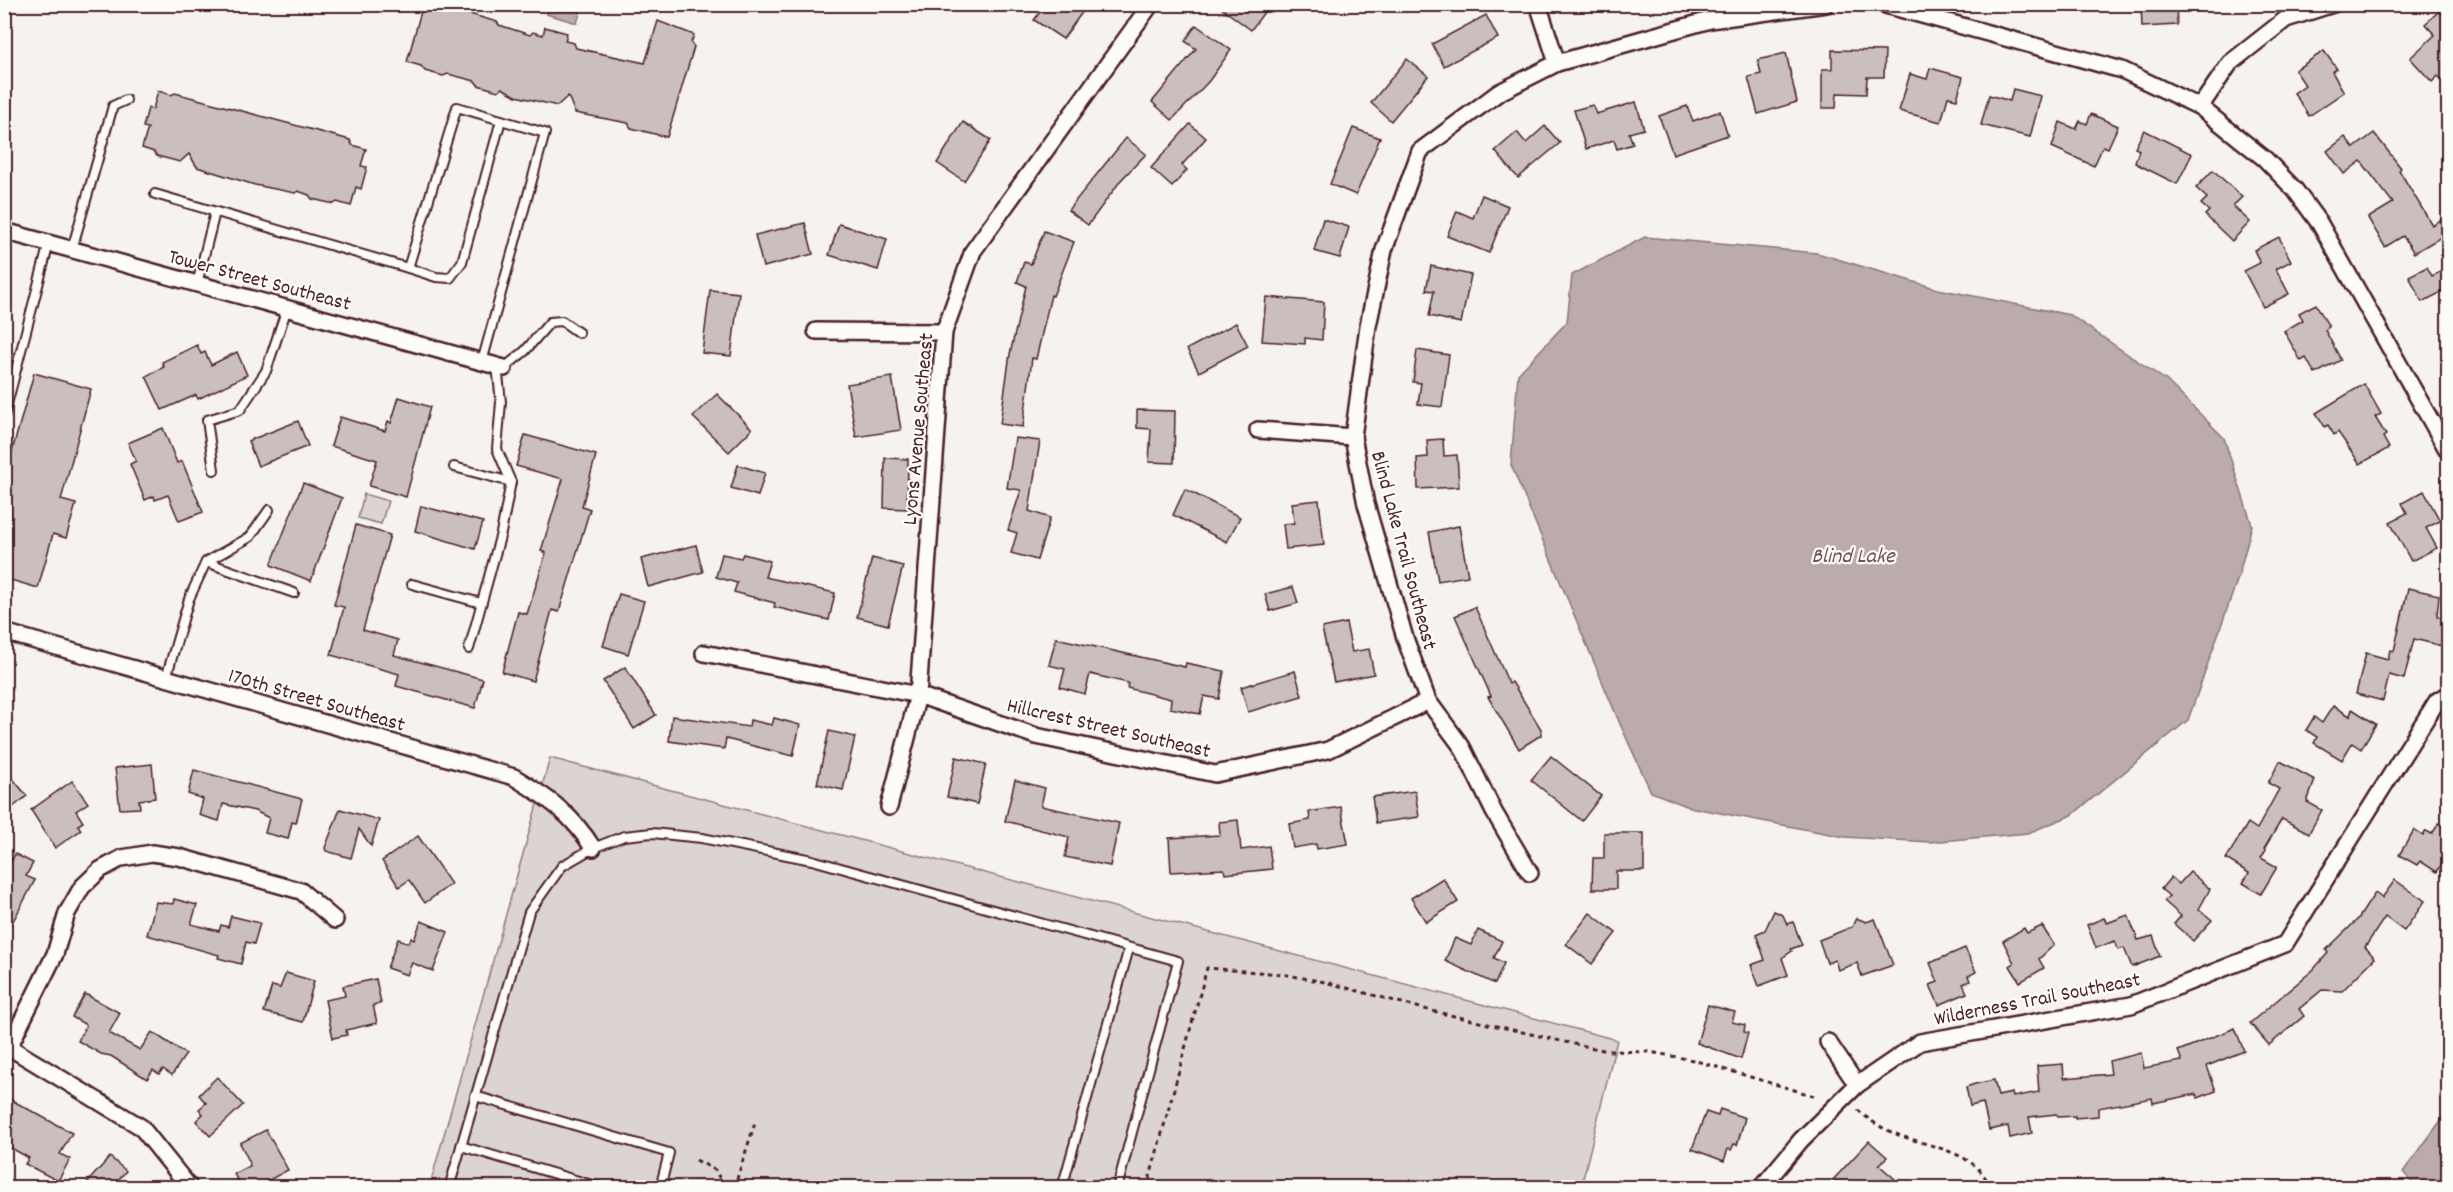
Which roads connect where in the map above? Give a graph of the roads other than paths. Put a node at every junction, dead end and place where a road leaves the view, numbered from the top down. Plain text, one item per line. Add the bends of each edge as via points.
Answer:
1 (1151, 4) edge
2 (1538, 4) edge
3 (1826, 4) edge
4 (1882, 4) edge
5 (2334, 4) edge
6 (1557, 63) junction
7 (126, 100) dead end
8 (2200, 106) junction
9 (501, 120) junction
10 (155, 194) dead end
11 (215, 212) junction
12 (4, 231) edge
13 (49, 243) junction
14 (72, 249) junction
15 (408, 268) junction
16 (197, 284) junction
17 (287, 308) junction
18 (816, 331) dead end
19 (579, 333) dead end
20 (944, 333) junction
21 (494, 365) junction
22 (4, 416) edge
23 (1258, 430) dead end
24 (1353, 437) junction
25 (2448, 451) edge
26 (454, 467) dead end
27 (214, 470) dead end
28 (511, 482) junction
29 (269, 510) dead end
30 (206, 562) junction
31 (412, 584) dead end
32 (294, 593) dead end
33 (481, 603) junction
34 (4, 632) edge
35 (469, 649) dead end
36 (704, 653) dead end
37 (166, 678) junction
38 (2448, 694) edge
39 (918, 695) junction
40 (1428, 701) junction
41 (889, 807) dead end
42 (593, 848) junction
43 (1530, 873) dead end
44 (334, 920) dead end
45 (1129, 948) junction
46 (1828, 1042) dead end
47 (7, 1045) edge
48 (1857, 1085) junction
49 (475, 1096) junction
50 (461, 1146) junction
51 (190, 1188) edge
52 (448, 1188) edge
53 (602, 1188) edge
54 (660, 1188) edge
55 (1062, 1188) edge
56 (1117, 1188) edge
57 (1761, 1188) edge

1 - 20 street, Lyons Avenue Southeast via 973,251
2 - 6 street
3 - 6 street, Blind Lake Trail Southeast via 1710,20
4 - 8 street via 2122,70
5 - 8 street via 2286,19 2230,63
6 - 24 street, Blind Lake Trail Southeast via 1498,93 1420,151 1384,250 1368,326
7 - 14 lane via 113,106
8 - 25 street via 2265,159 2314,216
9 - 15 lane via 462,262 450,278
9 - 15 lane via 458,107
9 - 21 lane via 545,133
10 - 11 lane
11 - 15 lane
11 - 16 lane
12 - 13 street, Tower Street Southeast
13 - 14 street, Tower Street Southeast
13 - 22 lane
14 - 16 street, Tower Street Southeast
16 - 17 street, Tower Street Southeast
17 - 21 street, Tower Street Southeast
17 - 27 lane via 266,371 240,410 207,420
18 - 20 street
19 - 21 lane via 562,321 550,322 525,351
20 - 39 street, Lyons Avenue Southeast
21 - 28 lane via 501,402 497,449
23 - 24 street
24 - 40 street, Blind Lake Trail Southeast via 1366,504 1405,638
26 - 28 lane
28 - 33 lane
29 - 30 lane via 250,537
30 - 32 lane
30 - 37 lane via 189,599
31 - 33 lane
33 - 35 lane
34 - 37 street, 170th Street Southeast
36 - 39 street, Hillcrest Street Southeast
37 - 42 street, 170th Street Southeast via 514,777 552,800 581,828
38 - 48 street, Wilderness Trail Southeast via 2438,701 2285,944 2131,1005 1920,1042
39 - 40 street, Hillcrest Street Southeast via 1035,735 1215,774 1328,750
39 - 41 street, Lyons Avenue Southeast
40 - 43 street, Blind Lake Trail Southeast via 1462,747
42 - 45 lane via 624,836 652,833 747,846 812,860
42 - 49 lane via 562,866 529,912
44 - 47 street via 301,891 179,857 152,853 122,858 100,870 82,887 67,913 55,954
45 - 55 lane
45 - 56 lane via 1178,961
46 - 48 street
47 - 51 street via 141,1127
48 - 57 street, Wilderness Trail Southeast via 1801,1140
49 - 50 lane
49 - 54 lane via 669,1153
50 - 52 lane
50 - 53 lane

